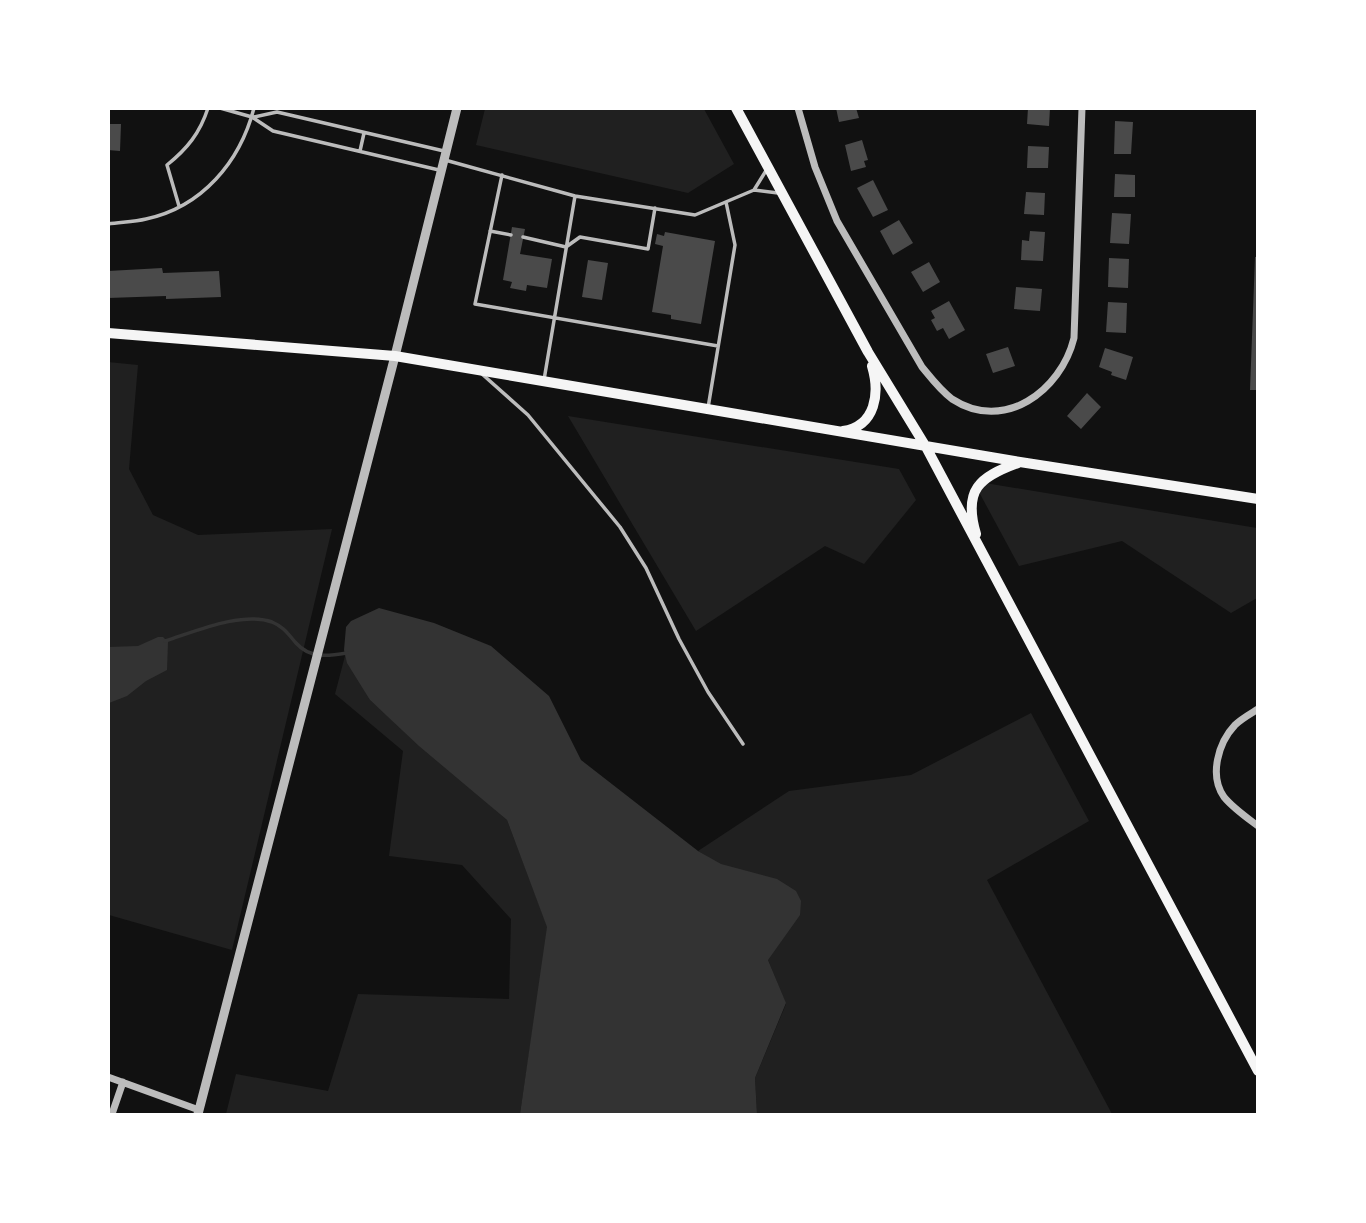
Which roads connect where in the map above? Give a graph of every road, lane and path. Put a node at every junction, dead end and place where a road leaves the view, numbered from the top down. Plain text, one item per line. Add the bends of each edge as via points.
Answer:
1 (208, 108) edge
2 (220, 108) edge
3 (254, 108) edge
4 (457, 108) edge
5 (736, 108) edge
6 (798, 108) edge
7 (1082, 108) edge
8 (251, 117) junction
9 (364, 133) junction
10 (360, 151) junction
11 (445, 156) junction
12 (768, 167) junction
13 (442, 171) junction
14 (502, 175) junction
15 (754, 190) junction
16 (782, 193) junction
17 (575, 196) junction
18 (726, 202) junction
19 (179, 206) junction
20 (655, 208) junction
21 (108, 223) edge
22 (490, 231) junction
23 (511, 235) dead end
24 (523, 237) dead end
25 (566, 247) junction
26 (554, 318) junction
27 (108, 333) edge
28 (719, 346) junction
29 (868, 352) junction
30 (395, 356) junction
31 (477, 370) junction
32 (544, 382) junction
33 (708, 410) junction
34 (835, 431) junction
35 (926, 447) junction
36 (1020, 462) junction
37 (1258, 499) edge
38 (984, 558) junction
39 (1258, 709) edge
40 (743, 744) dead end
41 (1258, 826) edge
42 (1253, 1053) edge
43 (1258, 1071) edge
44 (108, 1077) edge
45 (122, 1082) junction
46 (198, 1112) edge
47 (112, 1115) edge

1 - 19 lane via 190,145 167,165
2 - 8 lane
3 - 8 lane
4 - 11 street
5 - 12 main road
6 - 7 street via 837,220 922,367 953,399 990,411 1015,407 1047,389 1070,353
8 - 9 lane via 277,112
8 - 10 lane via 273,131
8 - 19 lane via 236,154 210,187
9 - 10 lane
9 - 11 lane
10 - 13 lane
11 - 13 street
11 - 14 lane
12 - 15 lane
12 - 16 main road
13 - 30 street
14 - 17 lane
14 - 22 lane
15 - 16 lane
15 - 18 lane
16 - 29 main road
17 - 20 lane
17 - 25 lane
18 - 20 lane via 695,215
18 - 28 lane via 735,245
19 - 21 lane via 143,220
20 - 25 lane via 648,248 580,237
22 - 23 lane
22 - 26 lane via 475,304
24 - 25 lane
25 - 26 lane
26 - 28 lane
26 - 32 lane
27 - 30 main road
28 - 33 lane
29 - 34 main road via 876,380 873,409 857,427
29 - 35 main road
30 - 31 main road
30 - 46 street
31 - 32 main road
31 - 40 lane via 528,415 621,527 708,692
32 - 33 main road
33 - 34 main road
34 - 35 main road
35 - 36 main road
35 - 38 main road
36 - 37 main road
36 - 38 main road via 987,476 978,486 972,503 973,522
38 - 42 main road
39 - 41 street via 1224,740 1218,755 1217,783 1232,805
42 - 43 main road
44 - 45 street
45 - 46 street
45 - 47 street

